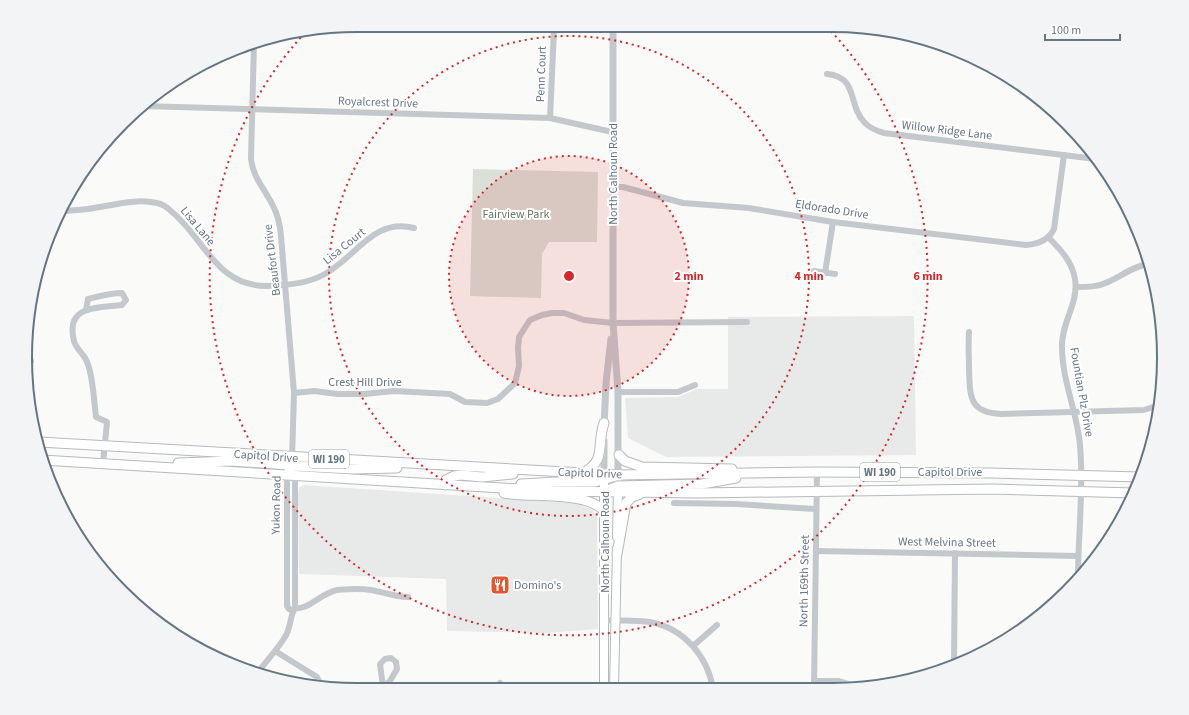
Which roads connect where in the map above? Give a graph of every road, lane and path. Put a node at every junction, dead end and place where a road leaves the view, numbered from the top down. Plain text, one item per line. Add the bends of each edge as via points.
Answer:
1 (554, 32) edge
2 (613, 32) edge
3 (254, 49) edge
4 (827, 74) dead end
5 (151, 106) edge
6 (252, 110) junction
7 (550, 118) junction
8 (612, 132) junction
9 (1064, 155) junction
10 (1089, 158) edge
11 (612, 187) junction
12 (68, 211) edge
13 (833, 222) junction
14 (414, 228) dead end
15 (1048, 237) junction
16 (1144, 265) edge
17 (814, 271) dead end
18 (826, 273) junction
19 (835, 274) dead end
20 (286, 285) junction
21 (1076, 287) junction
22 (86, 310) junction
23 (747, 322) dead end
24 (613, 323) junction
25 (969, 332) dead end
26 (695, 385) dead end
27 (618, 392) junction
28 (294, 393) junction
29 (1153, 407) edge
30 (1074, 412) junction
31 (604, 423) junction
32 (43, 442) edge
33 (105, 445) junction
34 (619, 455) junction
35 (48, 460) edge
36 (104, 463) junction
37 (291, 467) junction
38 (533, 471) junction
39 (789, 472) junction
40 (817, 472) junction
41 (583, 474) junction
42 (751, 474) junction
43 (1081, 474) junction
44 (618, 475) junction
45 (1134, 477) edge
46 (604, 478) junction
47 (444, 485) junction
48 (473, 486) junction
49 (493, 487) junction
50 (618, 489) junction
51 (817, 491) junction
52 (1080, 491) junction
53 (604, 492) junction
54 (646, 493) junction
55 (1127, 493) edge
56 (674, 504) dead end
57 (815, 509) junction
58 (604, 511) junction
59 (816, 551) junction
60 (955, 553) junction
61 (617, 554) junction
62 (1078, 556) junction
63 (1078, 570) edge
64 (408, 597) dead end
65 (294, 610) junction
66 (604, 620) junction
67 (615, 621) junction
68 (717, 625) dead end
69 (693, 646) junction
70 (275, 651) junction
71 (954, 659) edge
72 (261, 668) edge
73 (319, 680) edge
74 (814, 681) joint
75 (844, 682) edge
76 (604, 683) edge
77 (614, 683) edge
78 (712, 683) edge

1 - 7 street, Penn Court
2 - 8 street, North Calhoun Road
3 - 6 street, Beaufort Drive
4 - 9 street, Willow Ridge Lane via 838,75 848,84 858,114 863,122 874,130 894,135
5 - 6 street, Royalcrest Drive
6 - 7 street, Royalcrest Drive
6 - 20 street, Beaufort Drive via 252,170 277,215
7 - 8 street, Royalcrest Drive
8 - 11 street, North Calhoun Road
9 - 10 street, Willow Ridge Lane
9 - 15 street via 1056,218 1052,233
11 - 13 street, Eldorado Drive via 623,187 683,203 749,208
11 - 24 street, North Calhoun Road
12 - 20 street, Lisa Lane via 143,201 158,203 181,219 211,259 225,271 241,280 264,286
13 - 15 street, Eldorado Drive via 1019,245 1033,245
13 - 18 street
14 - 20 street, Lisa Court via 404,225 388,227 370,238 326,274 298,284
15 - 21 street, Fountian Plz Drive via 1069,260 1074,271
16 - 21 street via 1131,269 1106,283
17 - 18 street
18 - 19 street
20 - 28 street, Beaufort Drive
21 - 30 street, Fountian Plz Drive via 1065,325 1062,347
22 - 22 street via 122,306 126,300 122,293 99,296 88,299
22 - 33 street via 74,319 74,342 88,362 96,417 107,422
23 - 24 street, Crest Hill Drive
24 - 27 street, North Calhoun Road
24 - 28 street, Crest Hill Drive via 584,320 564,313 542,314 530,320 519,338 519,366 515,383 498,399 487,403 465,402 450,394 394,391 364,394 314,391
24 - 31 street, North Calhoun Road
25 - 30 street via 971,398 981,411 991,414
26 - 27 street via 678,392
27 - 34 street, North Calhoun Road
28 - 37 street, Beaufort Drive
29 - 30 street via 1144,410
30 - 43 street, Fountian Plz Drive via 1080,442
31 - 41 main road via 597,464
31 - 46 street, North Calhoun Road
32 - 33 main road, Capitol Drive / WI 190
33 - 36 street
33 - 37 main road, Capitol Drive / WI 190
34 - 39 main road via 625,462 642,467
34 - 44 street, North Calhoun Road
35 - 36 main road
36 - 37 main road via 135,465 231,462
37 - 38 main road, Capitol Drive via 359,469 434,465
37 - 47 main road, Capitol Drive / WI 190
37 - 65 street, Yukon Road
37 - 65 street, Yukon Road via 287,606
38 - 41 main road, Capitol Drive
38 - 47 main road via 500,476 454,476 446,480
39 - 40 main road, Capitol Drive / WI 190
39 - 42 main road, Capitol Drive / WI 190
40 - 43 main road, Capitol Drive / WI 190
40 - 51 street, North 169th Street
41 - 46 main road, Capitol Drive
42 - 44 main road, Capitol Drive / WI 190
42 - 50 main road via 702,484
43 - 45 main road, Capitol Drive / WI 190
43 - 52 street, Fountian Plz Drive
44 - 46 main road
44 - 50 street, North Calhoun Road
46 - 49 main road
46 - 53 main road, North Calhoun Road
47 - 48 main road, Capitol Drive / WI 190
48 - 49 main road, Capitol Drive / WI 190
48 - 58 main road via 520,496 579,499
49 - 53 main road, Capitol Drive / WI 190
50 - 53 main road
50 - 54 main road, Capitol Drive / WI 190
50 - 61 main road, North Calhoun Road
51 - 52 main road, Capitol Drive / WI 190
51 - 54 main road, Capitol Drive / WI 190
51 - 57 street, North 169th Street
52 - 55 main road, Capitol Drive / WI 190
52 - 62 street, Fountian Plz Drive
53 - 58 main road, North Calhoun Road
54 - 61 main road via 632,497 626,503
56 - 57 street via 734,504
57 - 59 street, North 169th Street
58 - 66 main road, North Calhoun Road
59 - 60 street, West Melvina Street
59 - 74 street, North 169th Street
60 - 62 street, West Melvina Street
60 - 71 street
61 - 67 main road, North Calhoun Road
62 - 63 street, Fountian Plz Drive
64 - 65 street via 389,596 369,589 345,589 327,593 303,609
65 - 70 street, Yukon Road via 290,628
66 - 67 street
66 - 76 main road, North Calhoun Road
67 - 69 street via 660,625
67 - 77 main road, North Calhoun Road
68 - 69 street
69 - 78 street via 709,670
70 - 72 street, Yukon Road
70 - 73 street
74 - 75 street

